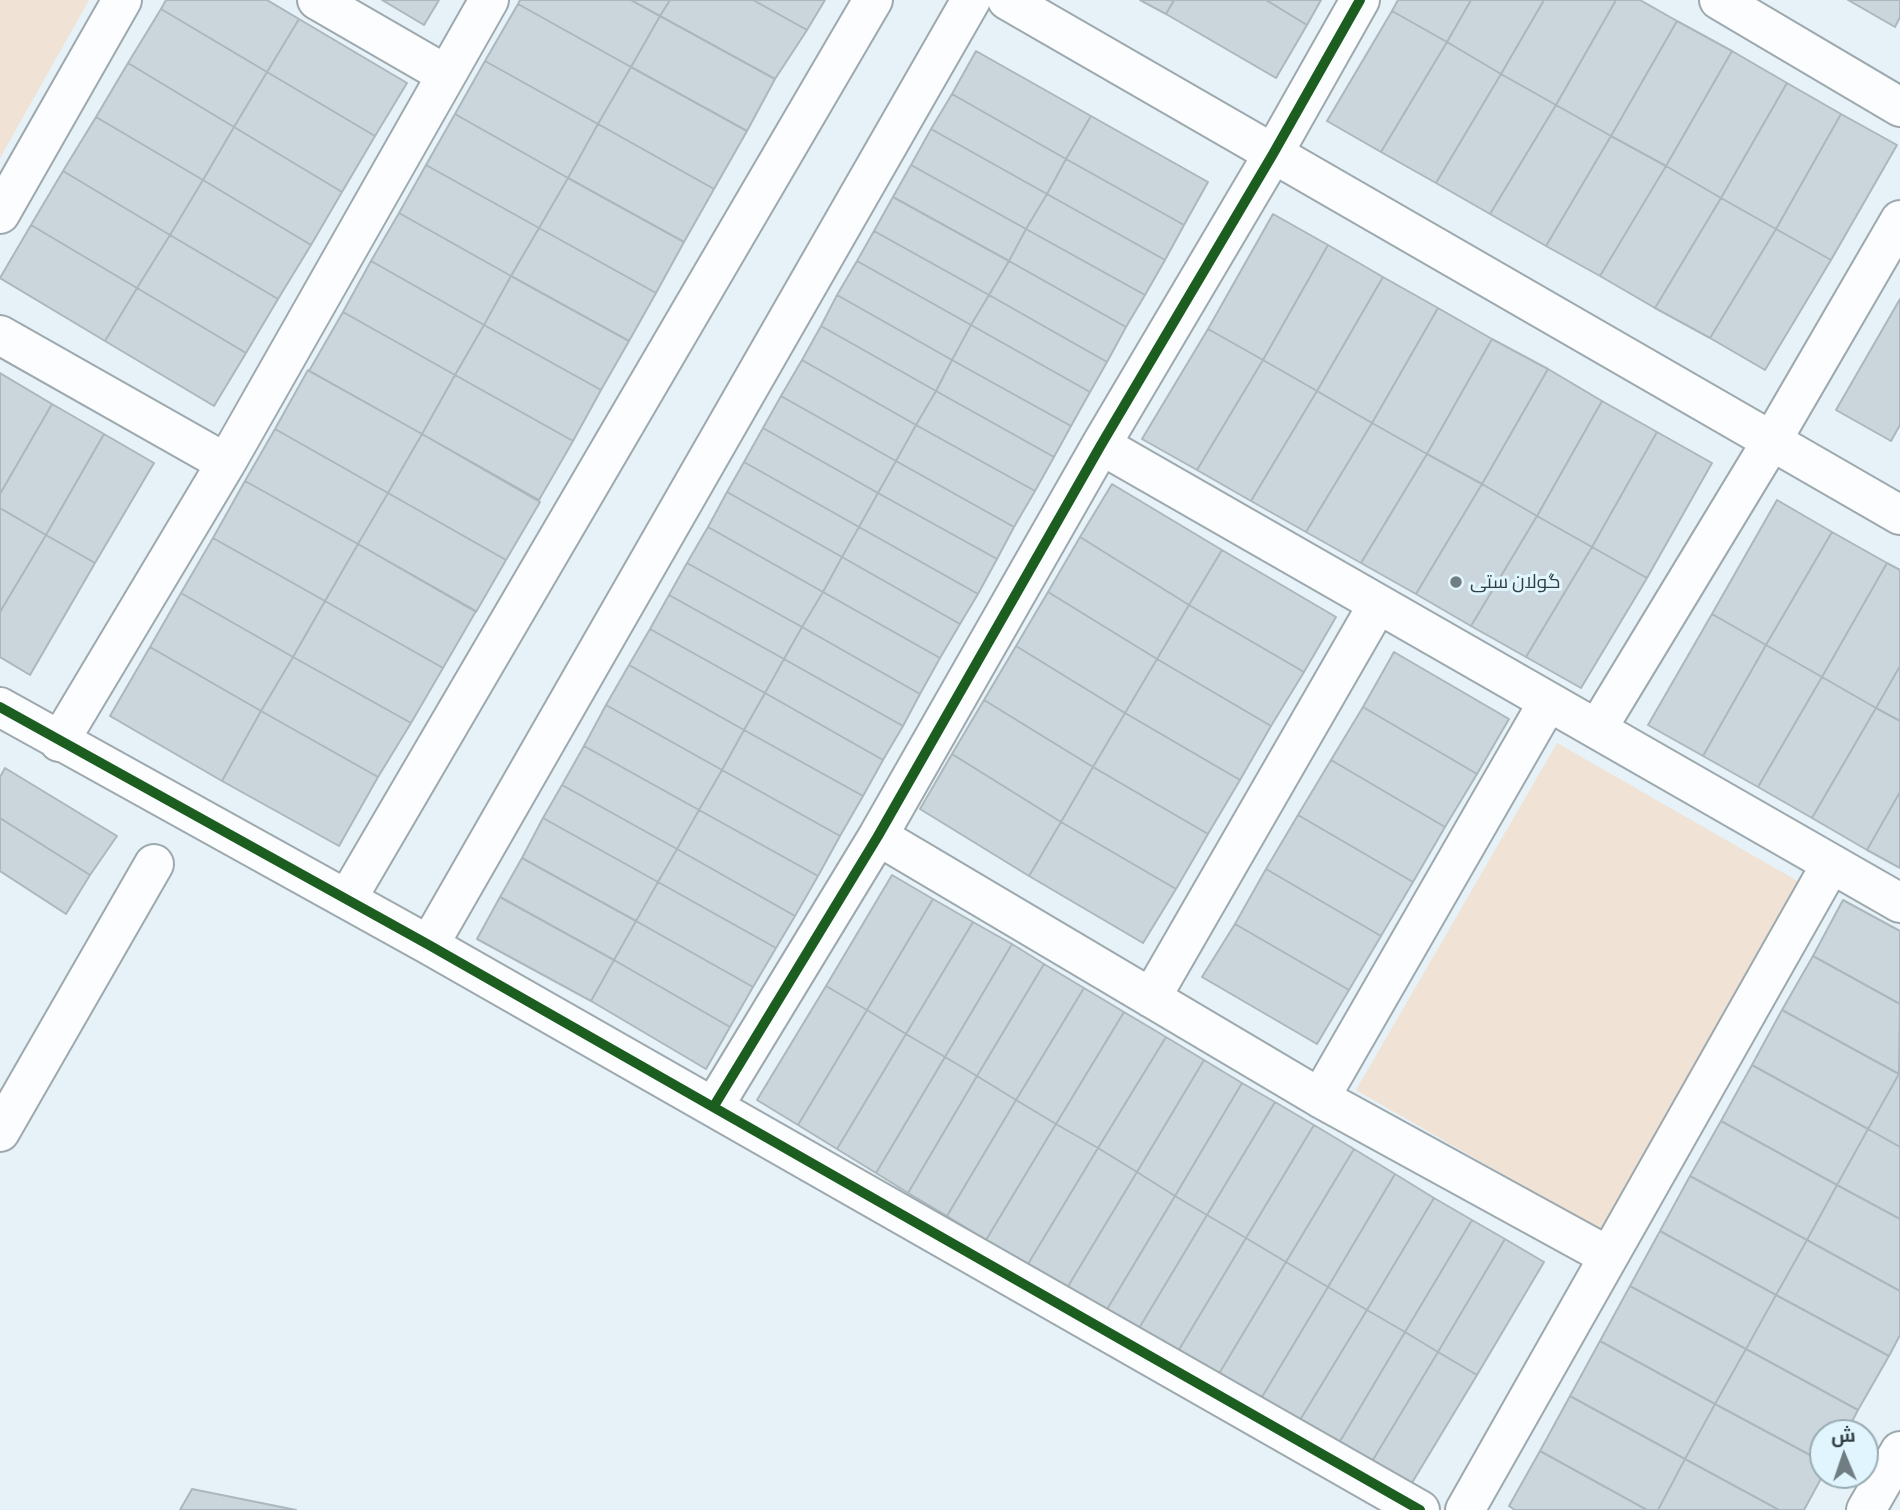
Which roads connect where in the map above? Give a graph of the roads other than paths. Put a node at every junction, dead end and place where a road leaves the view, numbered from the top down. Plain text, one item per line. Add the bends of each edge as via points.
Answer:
1 (122, 0) edge
2 (317, 0) edge
3 (489, 0) edge
4 (873, 0) edge
5 (971, 0) edge
6 (1007, 0) edge
7 (1360, 0) edge
8 (1725, 1) edge
9 (445, 75) junction
10 (1900, 107) edge
11 (1273, 153) junction
12 (0, 214) edge
13 (1900, 220) edge
14 (0, 335) edge
15 (1772, 442) junction
16 (1101, 445) junction
17 (226, 463) junction
18 (1900, 515) edge
19 (1378, 604) junction
20 (1548, 702) junction
21 (0, 707) edge
22 (1597, 729) junction
23 (59, 742) junction
24 (878, 836) junction
25 (154, 864) dead end
26 (1831, 864) junction
27 (346, 899) junction
28 (1900, 903) edge
29 (429, 945) junction
30 (1151, 998) junction
31 (1320, 1098) junction
32 (715, 1107) junction
33 (0, 1132) edge
34 (1608, 1256) junction
35 (1900, 1451) edge
36 (1420, 1510) edge
37 (1465, 1510) edge
38 (1866, 1510) edge

1 - 12 street
2 - 9 street
3 - 9 street
4 - 27 street
5 - 29 street
6 - 11 street
7 - 11 street
8 - 10 street
9 - 17 street
11 - 15 street
11 - 16 street
13 - 15 street
14 - 17 street
15 - 18 street
15 - 22 street
16 - 19 street
16 - 24 street
17 - 23 street
19 - 20 street
19 - 30 street
20 - 22 street
20 - 31 street
21 - 23 street
22 - 26 street
23 - 27 street
24 - 30 street
24 - 32 street
25 - 33 street
26 - 28 street
26 - 34 street
27 - 29 street
29 - 32 street
30 - 31 street
31 - 34 street
32 - 36 street
34 - 37 street
35 - 38 street

